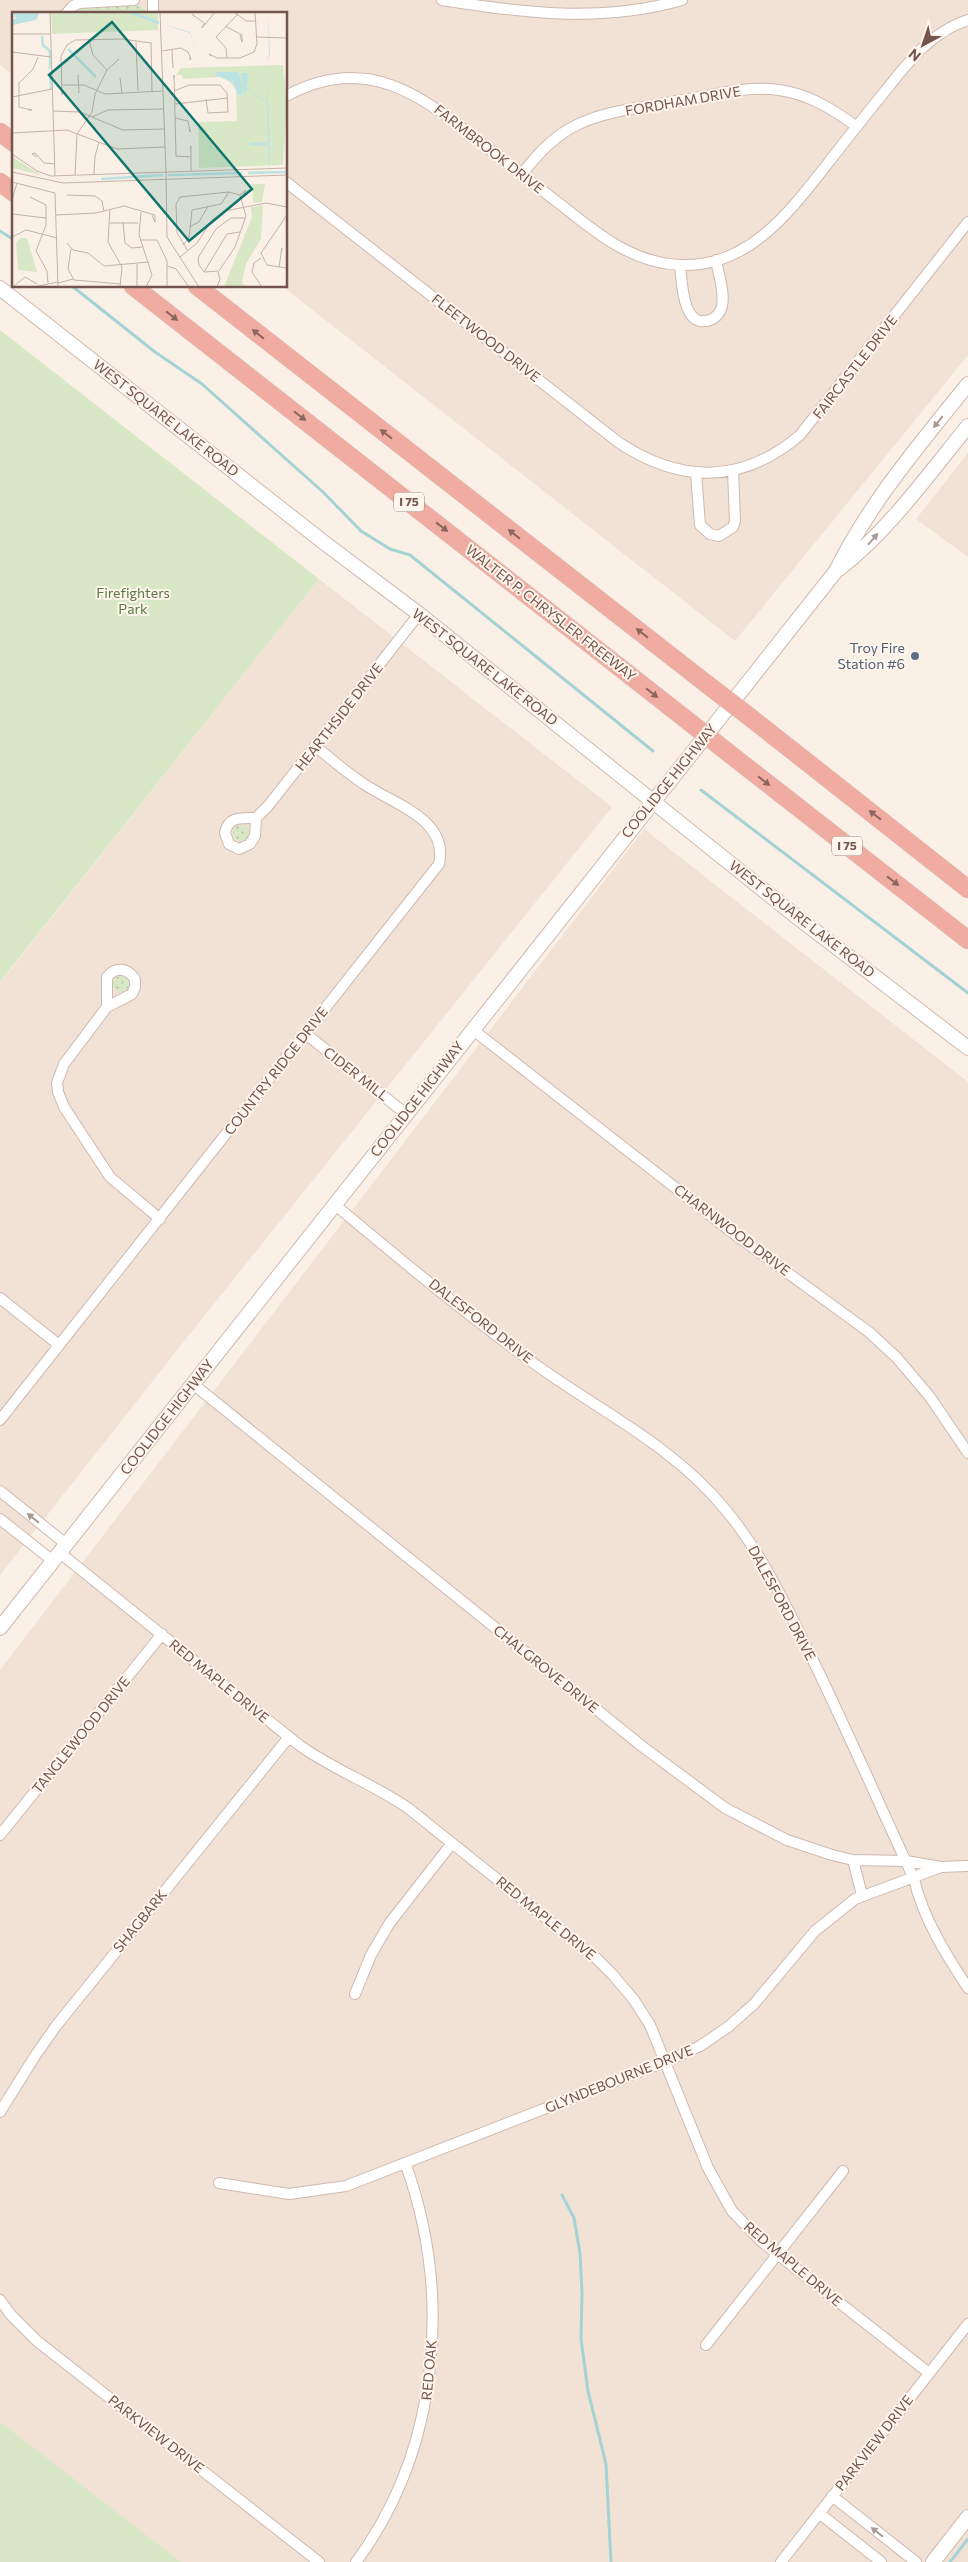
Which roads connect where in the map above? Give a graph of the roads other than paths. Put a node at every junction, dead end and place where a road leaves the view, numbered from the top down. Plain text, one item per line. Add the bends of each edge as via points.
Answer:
1 (134, 0) edge
2 (442, 0) edge
3 (682, 0) edge
4 (68, 12) edge
5 (968, 20) edge
6 (288, 95) edge
7 (857, 127) junction
8 (0, 132) edge
9 (12, 141) edge
10 (522, 174) junction
11 (0, 182) edge
12 (288, 184) edge
13 (12, 191) edge
14 (968, 222) edge
15 (716, 260) junction
16 (680, 265) junction
17 (0, 288) edge
18 (136, 288) edge
19 (200, 288) edge
20 (968, 384) edge
21 (968, 426) edge
22 (732, 471) junction
23 (696, 473) junction
24 (714, 473) joint
25 (836, 571) junction
26 (419, 614) junction
27 (316, 746) junction
28 (653, 802) junction
29 (256, 818) dead end
30 (968, 889) edge
31 (968, 940) edge
32 (107, 1007) dead end
33 (472, 1029) junction
34 (306, 1034) junction
35 (968, 1048) edge
36 (406, 1114) junction
37 (334, 1204) junction
38 (160, 1219) junction
39 (0, 1298) edge
40 (59, 1345) junction
41 (193, 1384) junction
42 (0, 1420) edge
43 (968, 1453) edge
44 (0, 1491) edge
45 (0, 1519) edge
46 (59, 1553) junction
47 (0, 1628) edge
48 (162, 1634) junction
49 (289, 1737) junction
50 (0, 1836) edge
51 (452, 1843) junction
52 (853, 1860) junction
53 (906, 1861) junction
54 (968, 1866) edge
55 (941, 1867) junction
56 (914, 1879) junction
57 (862, 1896) junction
58 (968, 1988) edge
59 (355, 1994) dead end
60 (667, 2062) junction
61 (0, 2112) edge
62 (406, 2165) junction
63 (843, 2171) dead end
64 (219, 2183) dead end
65 (777, 2254) junction
66 (0, 2300) edge
67 (968, 2324) edge
68 (706, 2345) dead end
69 (929, 2374) junction
70 (832, 2496) junction
71 (819, 2513) junction
72 (968, 2517) edge
73 (319, 2562) edge
74 (356, 2562) edge
75 (780, 2562) edge
76 (881, 2562) edge
77 (916, 2562) edge
78 (933, 2562) edge

1 - 4 street via 79,3
2 - 3 street via 507,10 599,15
5 - 7 street, FARMBROOK DRIVE via 943,31 926,44
6 - 10 street, FARMBROOK DRIVE via 341,79 395,86 428,102
7 - 10 street, FORDHAM DRIVE via 818,102 800,95 750,89 586,120 547,146
7 - 15 street, FARMBROOK DRIVE via 769,232 738,252
8 - 9 highway
10 - 16 street, FARMBROOK DRIVE via 613,245 651,260
11 - 13 highway
12 - 23 street, FLEETWOOD DRIVE via 618,442 658,464
14 - 22 street, FAIRCASTLE DRIVE via 800,435 763,460
15 - 16 street, FARMBROOK DRIVE
15 - 16 street via 722,305 717,316 707,321 696,319 687,310
17 - 26 main road, WEST SQUARE LAKE ROAD
18 -> 31 highway, WALTER P. CHRYSLER FREEWAY / I 75, bridge
30 -> 19 highway, bridge
20 -> 25 main road, COOLIDGE HIGHWAY via 901,468 850,544
25 -> 21 main road, COOLIDGE HIGHWAY via 861,552
22 - 23 street via 735,521 733,527 719,536 710,534 700,525
22 - 24 street, FAIRCASTLE DRIVE
23 - 24 street, FLEETWOOD DRIVE
25 - 28 main road, COOLIDGE HIGHWAY
26 - 27 street, HEARTHSIDE DRIVE
26 - 28 main road, WEST SQUARE LAKE ROAD
27 - 29 street, HEARTHSIDE DRIVE
27 - 34 street, COUNTRY RIDGE DRIVE via 363,783 426,822 438,837 441,854 434,872
28 - 33 main road, COOLIDGE HIGHWAY
28 - 35 main road, WEST SQUARE LAKE ROAD
32 - 38 street via 64,1064 59,1074 58,1092 64,1107 110,1177
33 - 36 main road, COOLIDGE HIGHWAY
33 - 43 street, CHARNWOOD DRIVE via 737,1236 869,1332 897,1358 930,1397
34 - 36 street, CIDER MILL
34 - 38 street, COUNTRY RIDGE DRIVE
36 - 37 main road, COOLIDGE HIGHWAY
37 - 41 main road, COOLIDGE HIGHWAY
37 - 53 street, DALESFORD DRIVE via 514,1348 662,1450 724,1508 750,1542 779,1592
38 - 40 street, COUNTRY RIDGE DRIVE
39 - 40 street
40 - 42 street, COUNTRY RIDGE DRIVE
41 - 46 main road, COOLIDGE HIGHWAY
41 - 52 street, CHALGROVE DRIVE via 708,1797 739,1817 787,1840
46 -> 44 street
45 - 46 street
46 - 47 main road, COOLIDGE HIGHWAY
46 - 48 street, RED MAPLE DRIVE
48 - 49 street, RED MAPLE DRIVE
48 - 50 street, TANGLEWOOD DRIVE
49 - 51 street, RED MAPLE DRIVE via 330,1766 394,1798
49 - 61 street, SHAGBARK via 56,2026
51 - 59 street via 389,1924 371,1955
51 - 60 street, RED MAPLE DRIVE via 604,1966 643,2012
52 - 53 street, CHALGROVE DRIVE
52 - 57 street
53 - 55 street, CHALGROVE DRIVE
53 - 56 street, DALESFORD DRIVE
54 - 55 street, GLYNDEBOURNE DRIVE
55 - 56 street, GLYNDEBOURNE DRIVE
56 - 57 street, GLYNDEBOURNE DRIVE
56 - 58 street, DALESFORD DRIVE via 920,1900
57 - 60 street, GLYNDEBOURNE DRIVE via 815,1931 754,2004 728,2027 700,2046
60 - 62 street, GLYNDEBOURNE DRIVE
60 - 65 street, RED MAPLE DRIVE via 708,2168 724,2200 745,2226
62 - 64 street, GLYNDEBOURNE DRIVE via 361,2182 311,2192 277,2193
62 - 74 street, RED OAK via 424,2226 432,2334 429,2380 421,2424 407,2469 386,2515
63 - 65 street
65 - 68 street
65 - 69 street, RED MAPLE DRIVE
66 - 73 street, PARKVIEW DRIVE via 37,2341
67 - 69 street, PARKVIEW DRIVE
69 - 70 street, PARKVIEW DRIVE
70 - 71 street, PARKVIEW DRIVE
77 -> 70 street
71 - 75 street, PARKVIEW DRIVE
71 - 76 street
72 - 78 main road

